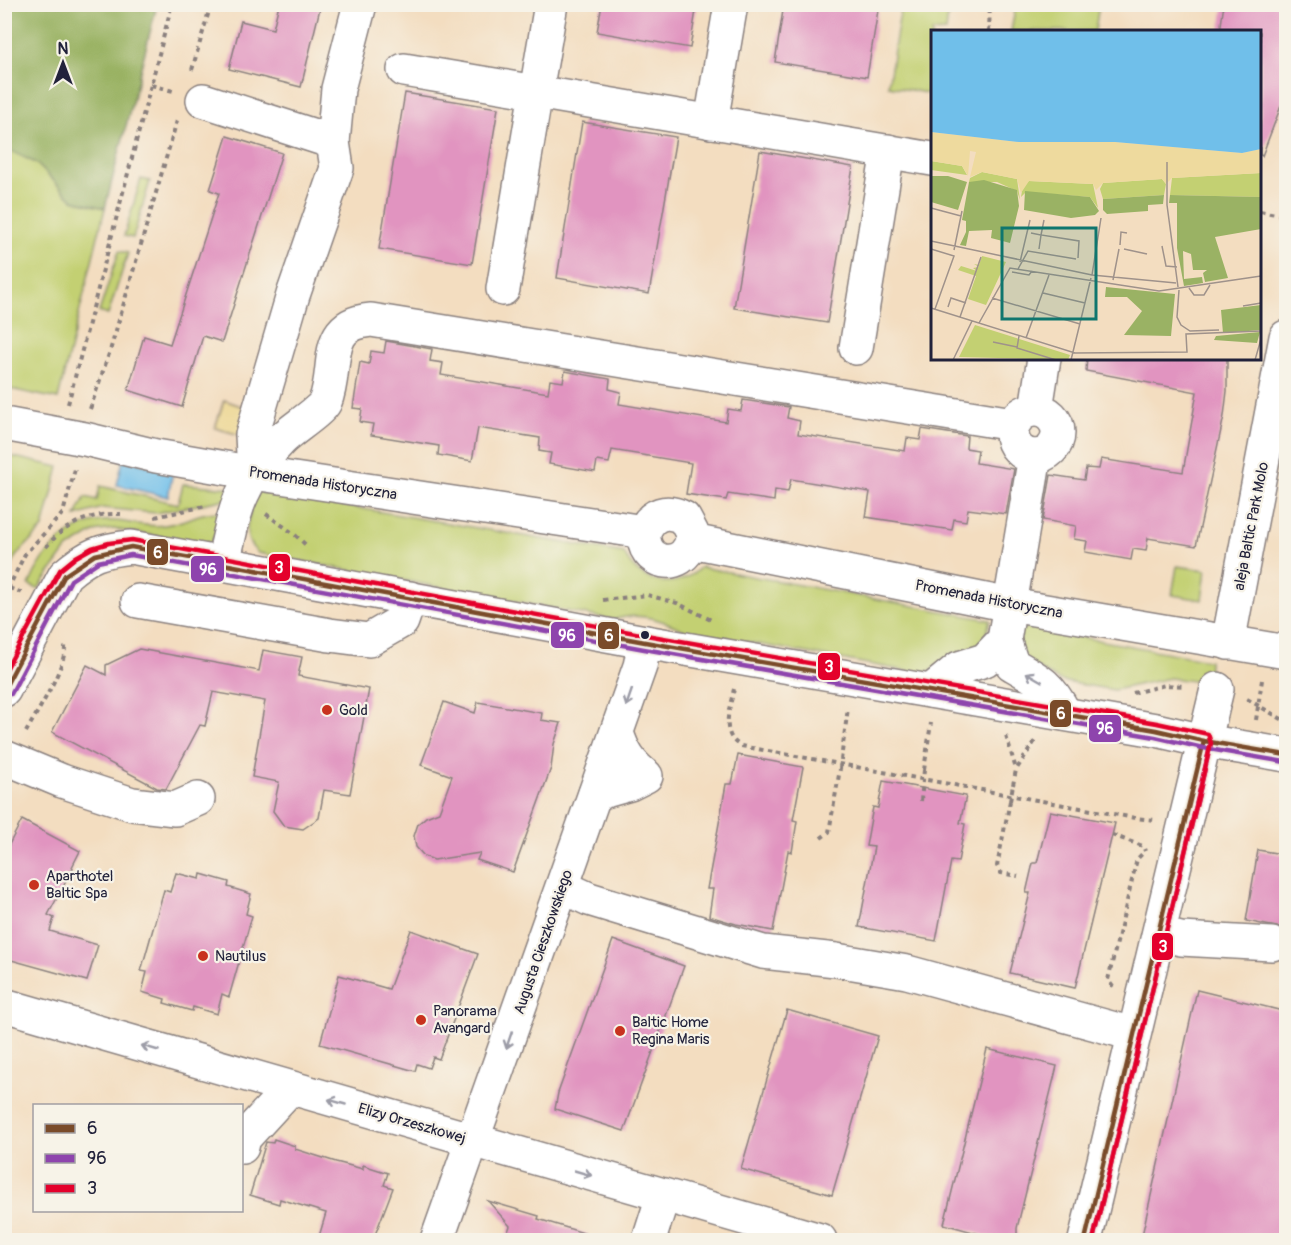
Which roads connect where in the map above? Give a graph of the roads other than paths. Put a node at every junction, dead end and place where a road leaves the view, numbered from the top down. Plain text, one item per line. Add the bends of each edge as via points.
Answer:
1 (360, 4) edge
2 (551, 4) edge
3 (731, 4) edge
4 (404, 70) dead end
5 (536, 92) junction
6 (192, 94) road end
7 (711, 122) junction
8 (333, 142) junction
9 (888, 151) junction
10 (931, 159) edge
11 (503, 289) dead end
12 (1287, 337) edge
13 (856, 348) dead end
14 (1043, 360) edge
15 (1024, 417) junction
16 (4, 424) edge
17 (254, 473) junction
18 (237, 566) junction
19 (410, 597) junction
20 (138, 601) dead end
21 (1010, 604) junction
22 (222, 615) junction
23 (1004, 640) junction
24 (645, 642) junction
25 (1228, 643) junction
26 (1277, 651) edge
27 (1217, 688) road end
28 (4, 690) edge
29 (932, 704) junction
30 (1065, 714) junction
31 (616, 733) junction
32 (1204, 741) junction
33 (1287, 755) edge
34 (8, 758) edge
35 (596, 794) junction
36 (198, 799) dead end
37 (563, 887) junction
38 (1159, 934) junction
39 (1272, 944) dead end
40 (4, 1005) edge
41 (1133, 1034) junction
42 (290, 1088) junction
43 (473, 1140) junction
44 (243, 1142) edge
45 (663, 1196) junction
46 (436, 1240) edge
47 (649, 1240) edge
48 (820, 1240) edge
49 (1085, 1240) edge

1 - 8 street via 338,89
2 - 5 street
3 - 7 street
4 - 5 street
5 - 7 street
5 - 11 street
6 - 8 street
7 - 9 street
8 - 17 street via 337,168 293,295 252,435
9 - 10 street
9 - 13 street
12 - 25 street, aleja Baltic Park Molo
14 - 15 street
15 - 17 street via 371,320 356,321 344,328 337,339 324,403 281,440
15 - 21 street via 1042,410 1052,416 1059,433 1052,449 1035,456
16 - 17 street, Promenada Historyczna
17 - 18 street via 237,507
17 - 21 street, Promenada Historyczna via 644,532 652,518 668,512 684,518 692,541
18 - 19 street
18 - 22 street
18 - 28 street via 131,547 106,549 78,563 65,575
19 - 22 street via 402,621 369,640
19 - 24 street
20 - 22 street
21 - 23 street
21 - 25 street, Promenada Historyczna
23 - 29 street via 985,660 959,668
30 -> 23 street via 1043,682 1012,664
24 - 29 street
24 -> 31 street, Augusta Cieszkowskiego
25 - 26 street, Promenada Historyczna
27 - 32 street
29 - 30 street
30 - 32 street
31 - 35 street, Augusta Cieszkowskiego
31 - 35 street via 624,754 636,768 657,779
32 - 33 street
32 - 38 street
34 - 36 street via 132,804 175,809
35 - 37 street, Augusta Cieszkowskiego
37 - 41 street via 589,899 763,952 907,965
37 -> 43 street, Augusta Cieszkowskiego
38 - 39 street via 1181,939
38 - 41 street
42 -> 40 street, Elizy Orzeszkowej
41 - 49 street
43 -> 42 street, Elizy Orzeszkowej
42 - 44 street
43 -> 45 street, Elizy Orzeszkowej
43 - 46 street, Augusta Cieszkowskiego
45 - 47 street
45 - 48 street, Elizy Orzeszkowej

